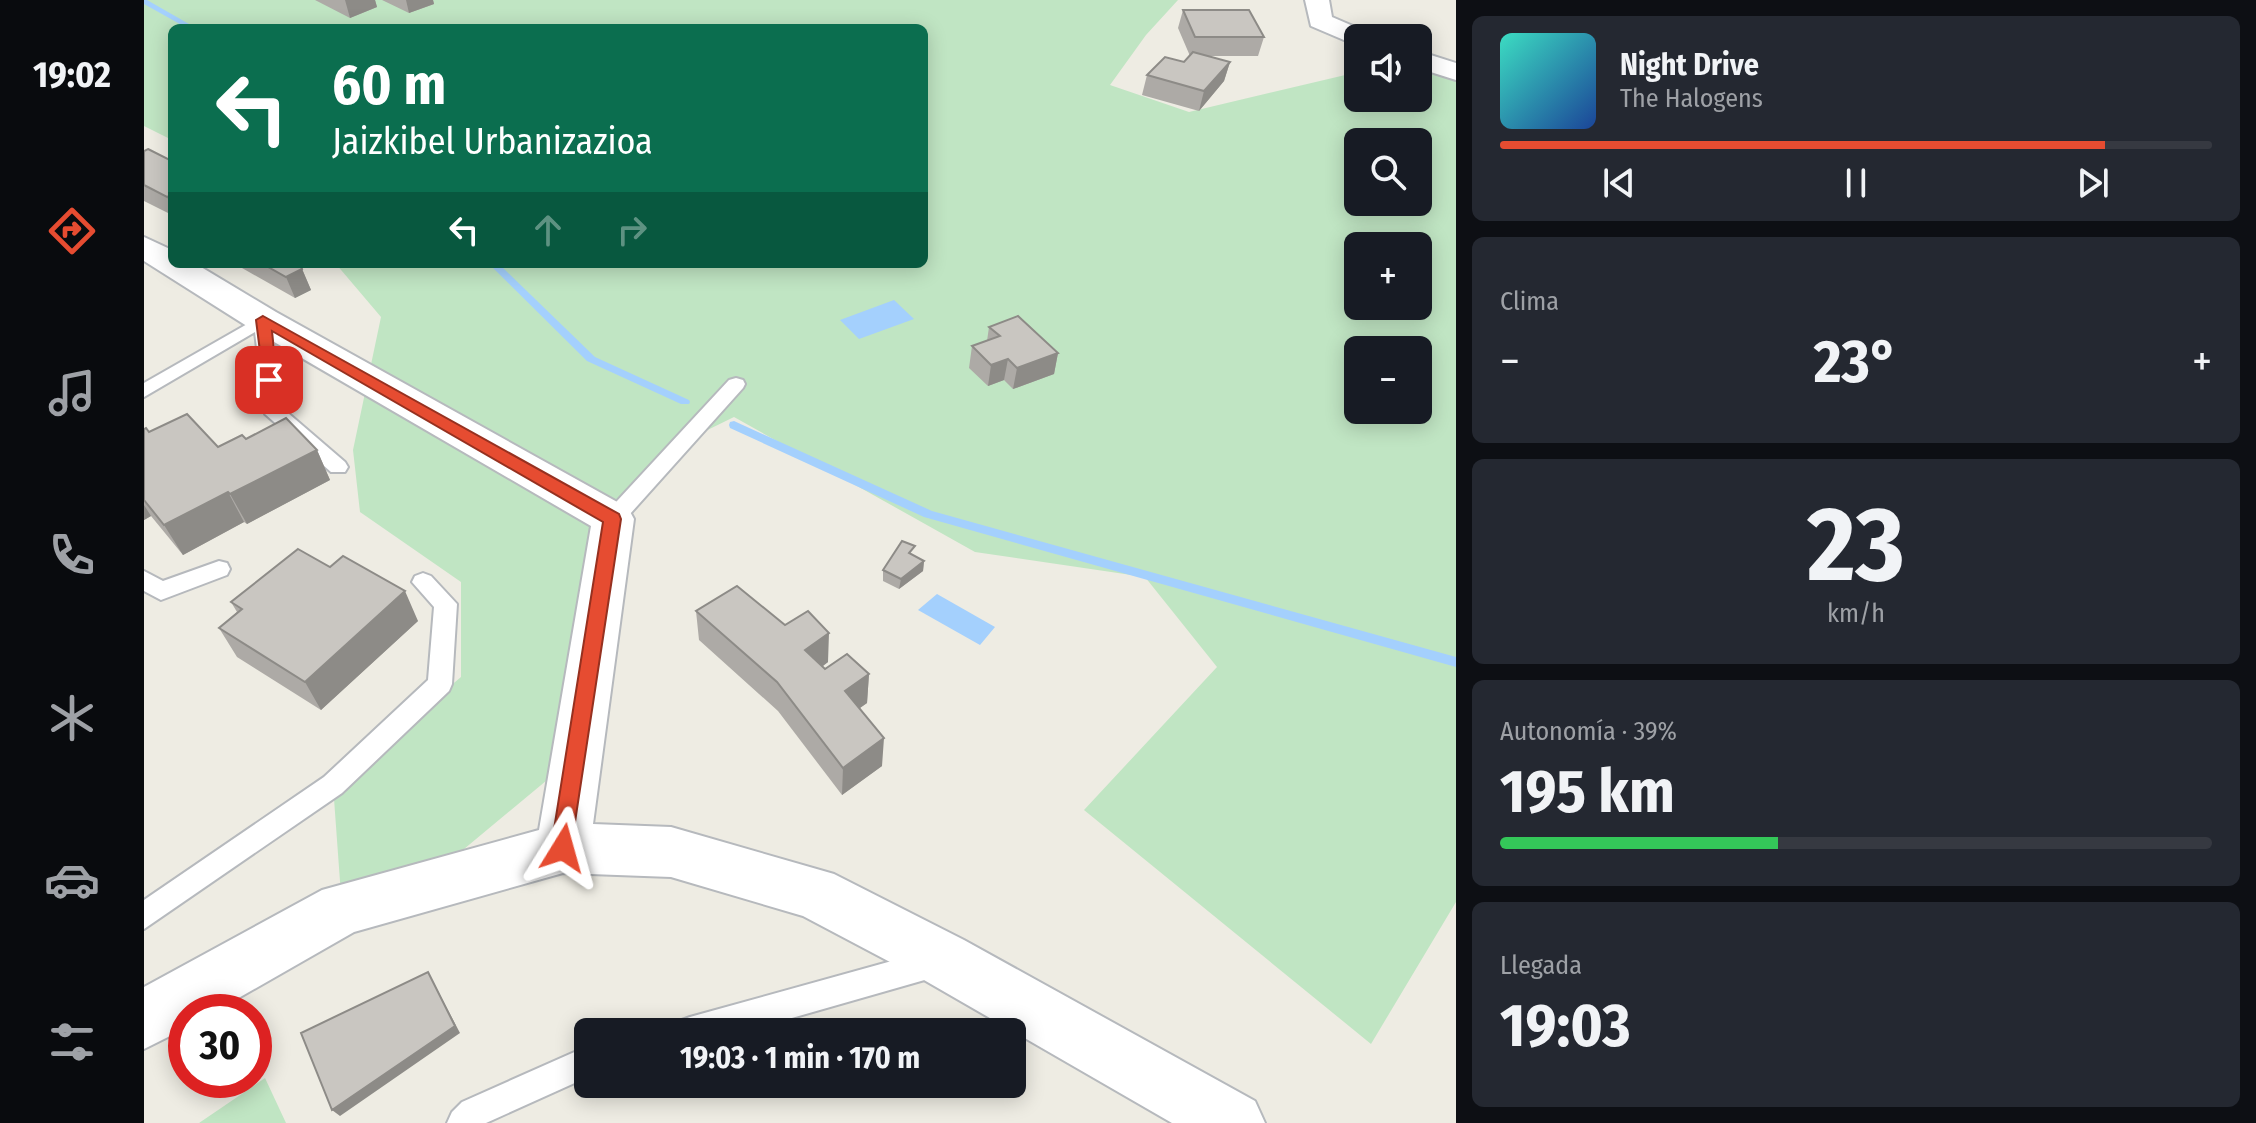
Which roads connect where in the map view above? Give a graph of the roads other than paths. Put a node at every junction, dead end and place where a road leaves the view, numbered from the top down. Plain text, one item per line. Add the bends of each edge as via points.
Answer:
1 (1317, 0) edge
2 (1344, 32) edge
3 (1432, 64) edge
4 (1456, 72) edge
5 (144, 247) edge
6 (168, 262) edge
7 (178, 268) edge
8 (263, 320) junction
9 (736, 384) dead end
10 (144, 391) edge
11 (338, 467) dead end
12 (613, 519) junction
13 (219, 569) dead end
14 (144, 580) edge
15 (423, 582) dead end
16 (563, 848) junction
17 (144, 916) edge
18 (944, 960) junction
19 (739, 1018) edge
20 (144, 1019) edge
21 (574, 1067) edge
22 (463, 1123) edge
23 (1233, 1123) edge

1 - 2 street via 1320,21
3 - 4 street
5 - 6 street
7 - 8 street
8 - 10 lane
8 - 11 lane via 272,409
8 - 12 street
9 - 12 lane
12 - 16 street
13 - 14 lane via 161,591
15 - 17 lane via 446,604 440,684 333,785
16 - 18 street via 671,852 814,893
16 - 20 street via 342,909
18 - 19 lane
18 - 23 street
21 - 22 lane via 473,1113

